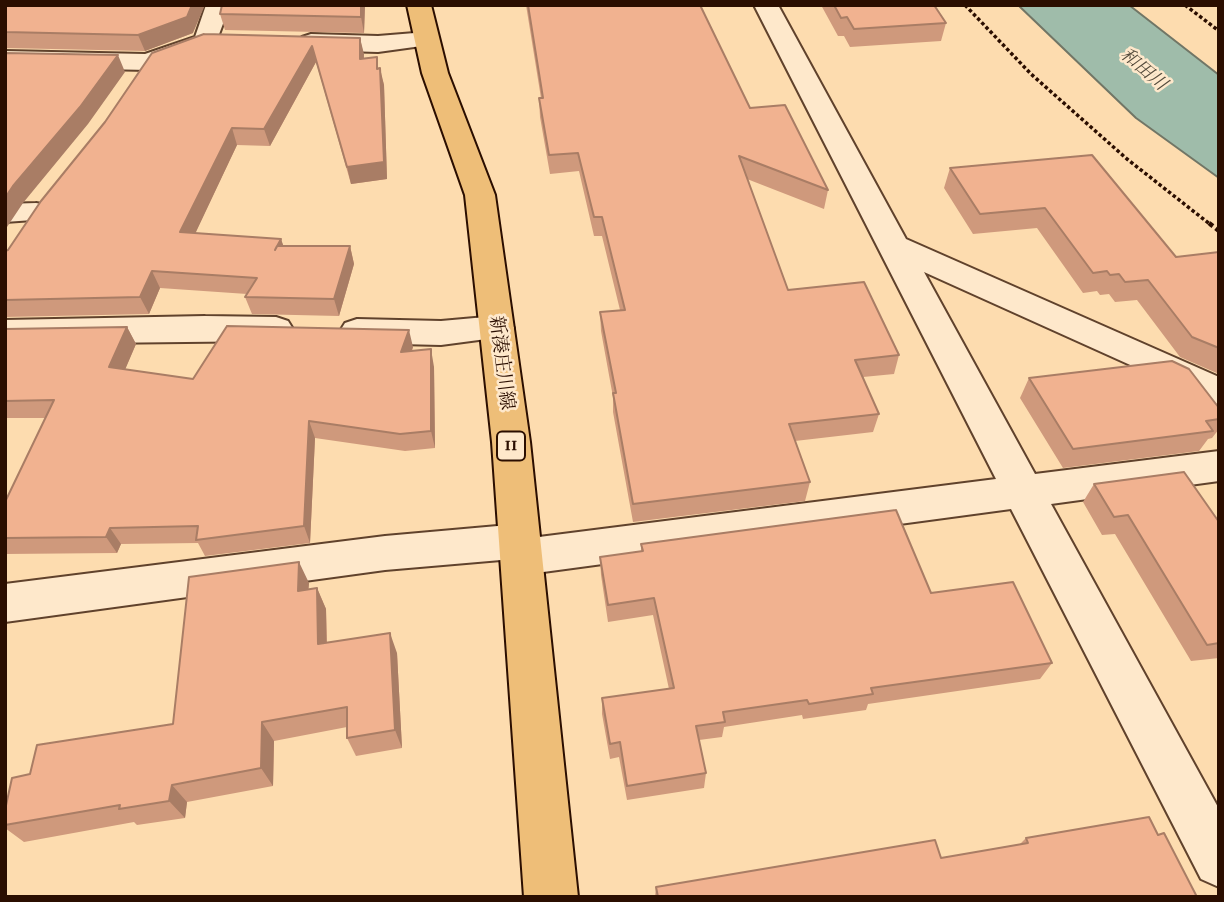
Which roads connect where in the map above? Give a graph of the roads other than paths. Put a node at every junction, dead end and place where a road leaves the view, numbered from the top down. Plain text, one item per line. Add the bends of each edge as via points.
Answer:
1 (218, 5) edge
2 (766, 5) edge
3 (423, 22) edge
4 (291, 41) edge
5 (5, 59) edge
6 (148, 62) junction
7 (128, 92) edge
8 (45, 202) edge
9 (11, 227) edge
10 (890, 243) junction
11 (496, 328) junction
12 (5, 331) edge
13 (1219, 392) edge
14 (1219, 466) edge
15 (1023, 492) junction
16 (520, 549) junction
17 (5, 603) edge
18 (1219, 861) edge
19 (551, 897) edge

1 - 6 street via 219,40
2 - 10 street
3 - 4 street via 378,44
3 - 11 main road, 新湊庄川線 / 11 via 435,74 480,195
5 - 6 street
6 - 7 street
8 - 9 street
10 - 13 street
10 - 15 street
11 - 12 street via 440,333 205,328
11 - 16 main road, 新湊庄川線 / 11
14 - 15 street
15 - 16 street
15 - 18 street
16 - 17 street via 385,552
16 - 19 main road, 新湊庄川線 / 11

